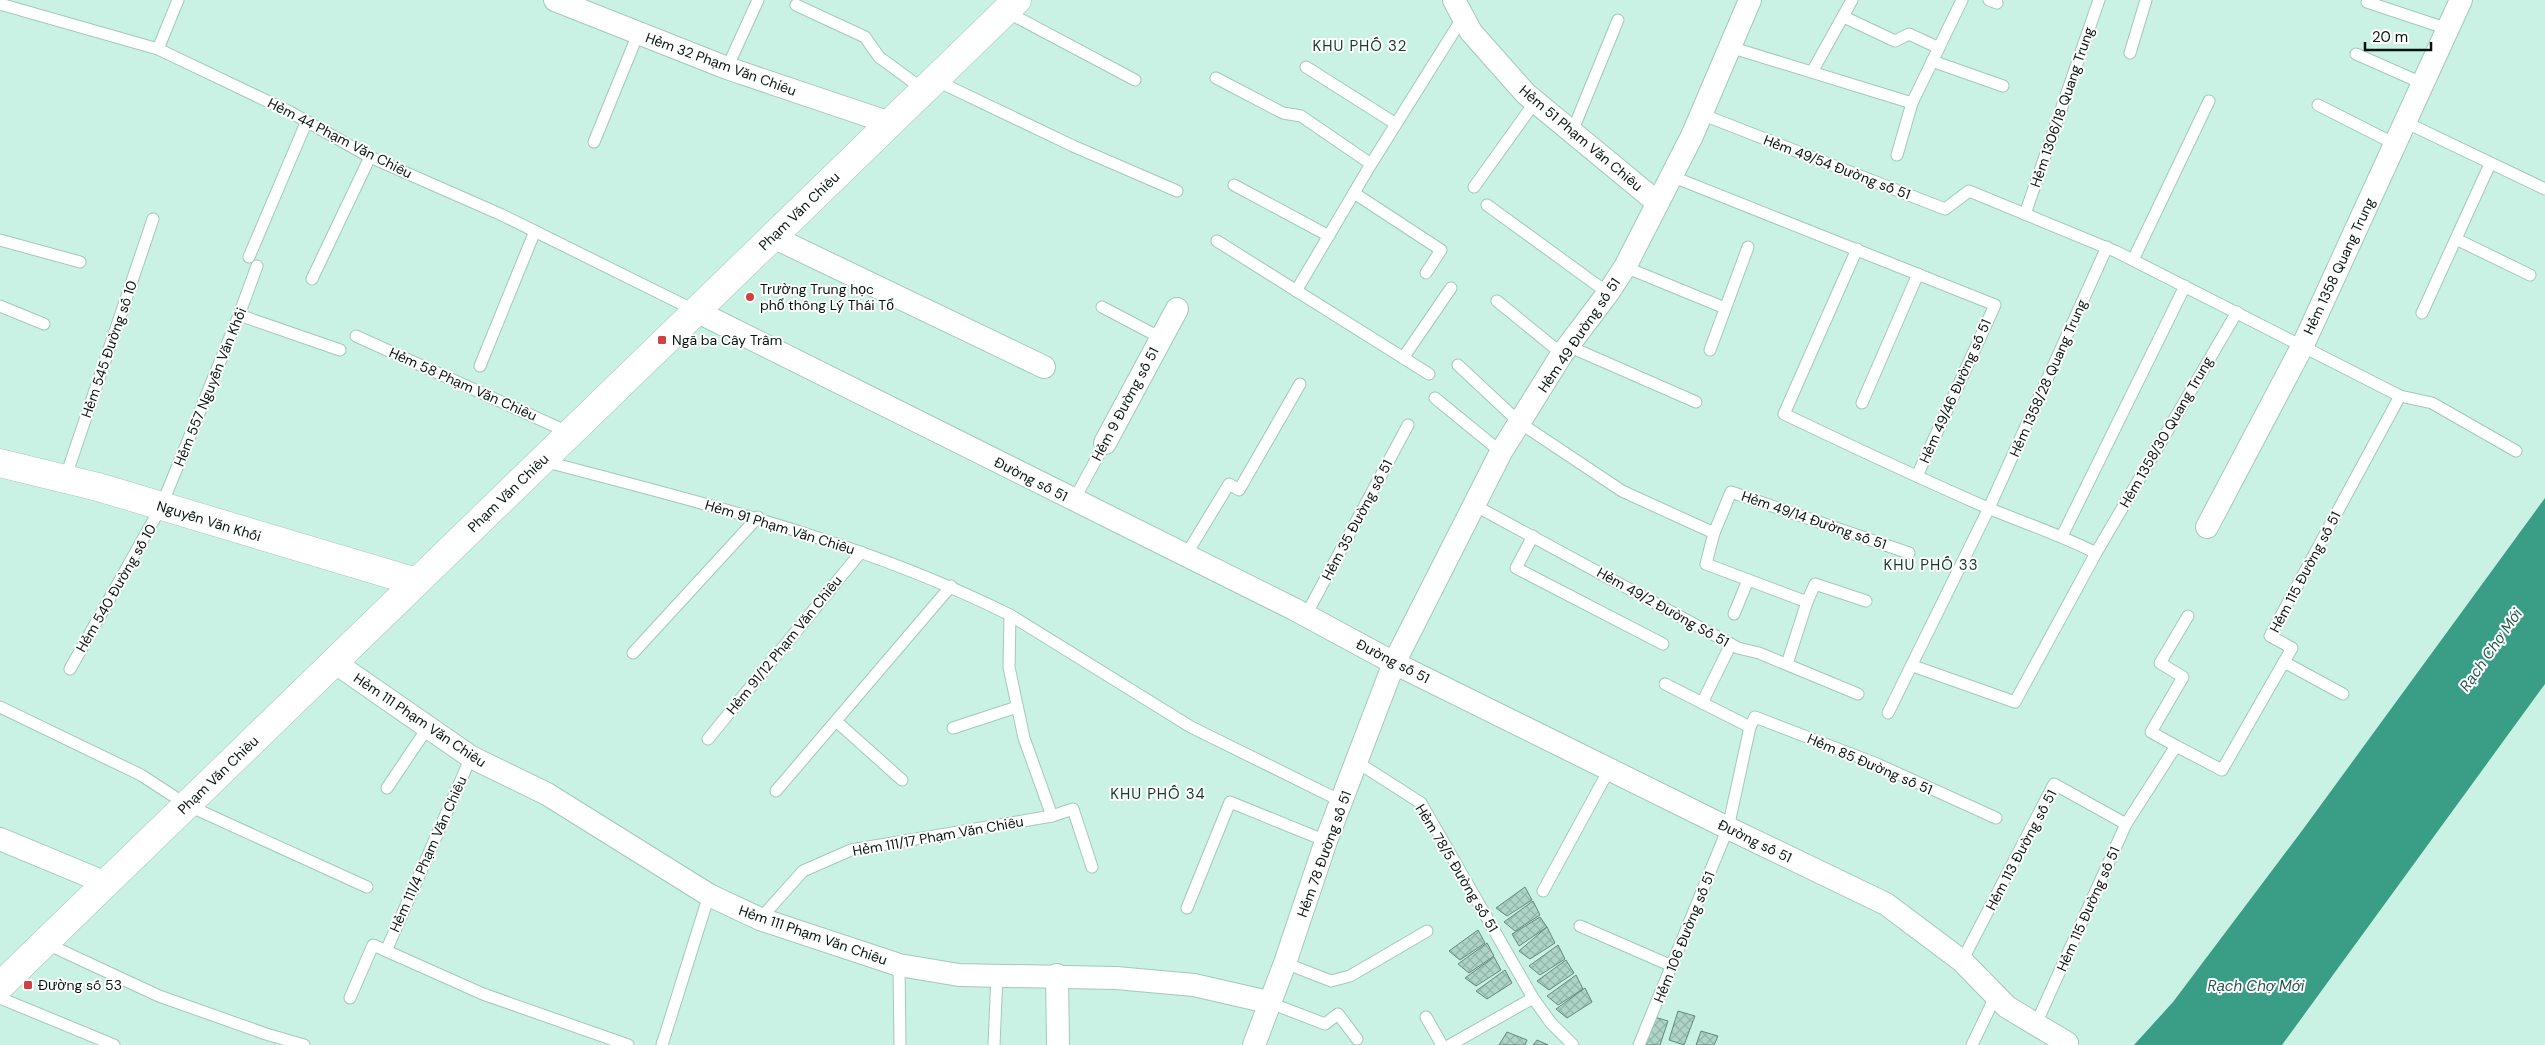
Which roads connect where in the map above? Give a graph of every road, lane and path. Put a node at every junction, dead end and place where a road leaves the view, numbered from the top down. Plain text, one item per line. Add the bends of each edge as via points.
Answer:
1 (178, 0) edge
2 (555, 0) edge
3 (758, 0) edge
4 (1750, 0) edge
5 (1852, 0) edge
6 (1962, 0) edge
7 (2098, 0) edge
8 (2146, 0) edge
9 (2461, 0) edge
10 (2367, 2) dead end
11 (0, 4) edge
12 (796, 5) dead end
13 (1011, 6) edge
14 (589, 7) edge
15 (1458, 8) edge
16 (1844, 17) junction
17 (1618, 20) dead end
18 (2448, 29) junction
19 (638, 34) junction
20 (1730, 47) junction
21 (1939, 48) junction
22 (158, 49) junction
23 (2130, 53) dead end
24 (2356, 54) dead end
25 (1932, 61) junction
26 (1306, 67) dead end
27 (727, 68) junction
28 (1812, 72) junction
29 (1216, 78) dead end
30 (1135, 80) dead end
31 (2424, 84) junction
32 (929, 85) junction
33 (2003, 86) dead end
34 (2209, 100) dead end
35 (1535, 102) junction
36 (1912, 103) junction
37 (2318, 104) dead end
38 (1701, 114) junction
39 (2405, 122) junction
40 (306, 123) junction
41 (890, 123) junction
42 (1396, 124) junction
43 (1572, 132) junction
44 (594, 142) dead end
45 (2395, 144) junction
46 (1897, 155) dead end
47 (370, 157) junction
48 (1371, 164) junction
49 (2490, 164) junction
50 (1672, 176) junction
51 (1234, 185) dead end
52 (1474, 187) dead end
53 (2545, 189) edge
54 (1177, 191) dead end
55 (1354, 193) junction
56 (1658, 203) junction
57 (1487, 205) dead end
58 (2025, 214) junction
59 (153, 219) dead end
60 (535, 231) junction
61 (1329, 236) junction
62 (773, 237) junction
63 (0, 240) edge
64 (2456, 240) junction
65 (1217, 241) dead end
66 (1748, 247) dead end
67 (2107, 248) junction
68 (1857, 249) junction
69 (248, 257) dead end
70 (2133, 260) junction
71 (80, 262) dead end
72 (257, 266) dead end
73 (1625, 267) junction
74 (1426, 272) dead end
75 (1918, 274) junction
76 (2530, 275) dead end
77 (312, 279) dead end
78 (2185, 286) junction
79 (1451, 288) dead end
80 (1296, 291) junction
81 (1608, 293) junction
82 (1497, 301) dead end
83 (0, 306) edge
84 (1102, 307) dead end
85 (1725, 308) junction
86 (1177, 309) dead end
87 (696, 310) junction
88 (2237, 312) junction
89 (2422, 313) dead end
90 (239, 315) junction
91 (44, 324) dead end
92 (356, 336) dead end
93 (1161, 338) junction
94 (2303, 345) junction
95 (340, 350) dead end
96 (1565, 350) junction
97 (1710, 350) dead end
98 (1403, 358) junction
99 (1458, 365) dead end
100 (480, 366) dead end
101 (1044, 367) dead end
102 (1429, 374) dead end
103 (1300, 384) dead end
104 (2400, 396) junction
105 (1435, 398) dead end
106 (1696, 402) dead end
107 (1862, 402) dead end
108 (1520, 422) junction
109 (1408, 425) dead end
110 (570, 433) junction
111 (1105, 443) joint
112 (2516, 451) dead end
113 (1501, 452) junction
114 (542, 460) junction
115 (0, 463) edge
116 (1917, 476) junction
117 (65, 479) junction
118 (1074, 500) junction
119 (1474, 505) junction
120 (162, 507) junction
121 (1989, 508) junction
122 (758, 517) junction
123 (2207, 527) dead end
124 (1714, 533) junction
125 (1533, 536) junction
126 (2062, 536) junction
127 (861, 552) junction
128 (1910, 553) dead end
129 (2096, 553) junction
130 (1186, 555) junction
131 (1748, 580) junction
132 (416, 582) junction
133 (952, 586) junction
134 (1866, 601) dead end
135 (1807, 602) junction
136 (1734, 614) dead end
137 (1010, 615) junction
138 (1306, 615) junction
139 (2188, 616) dead end
140 (1663, 644) dead end
141 (1731, 644) junction
142 (633, 653) dead end
143 (334, 662) junction
144 (2284, 662) junction
145 (1394, 663) junction
146 (1787, 664) junction
147 (1913, 666) junction
148 (70, 668) dead end
149 (1665, 684) dead end
150 (1858, 694) dead end
151 (2343, 694) dead end
152 (1702, 703) junction
153 (0, 706) edge
154 (1017, 708) junction
155 (1888, 712) dead end
156 (836, 721) junction
157 (428, 727) junction
158 (1750, 727) junction
159 (953, 728) dead end
160 (708, 739) dead end
161 (2176, 746) junction
162 (471, 757) junction
163 (1357, 762) junction
164 (1610, 768) junction
165 (902, 780) dead end
166 (387, 788) dead end
167 (776, 792) dead end
168 (1343, 802) junction
169 (187, 805) junction
170 (1052, 816) junction
171 (1996, 818) dead end
172 (2126, 824) junction
173 (1728, 828) junction
174 (0, 839) edge
175 (1326, 841) junction
176 (1092, 867) dead end
177 (106, 883) junction
178 (367, 886) dead end
179 (1543, 891) dead end
180 (709, 896) junction
181 (1187, 908) dead end
182 (760, 919) junction
183 (1580, 926) dead end
184 (1427, 931) dead end
185 (45, 943) junction
186 (386, 951) junction
187 (1962, 960) junction
188 (1285, 963) junction
189 (899, 965) junction
190 (1672, 966) junction
191 (997, 974) junction
192 (1057, 975) junction
193 (0, 986) edge
194 (1996, 996) junction
195 (0, 998) edge
196 (350, 998) dead end
197 (1533, 998) junction
198 (1268, 1002) junction
199 (1426, 1017) dead end
200 (2036, 1024) junction
201 (1357, 1039) dead end
202 (2067, 1043) dead end
203 (114, 1045) edge
204 (304, 1045) edge
205 (628, 1045) edge
206 (662, 1045) edge
207 (900, 1045) edge
208 (994, 1045) edge
209 (1058, 1045) edge
210 (1254, 1045) edge
211 (1442, 1045) edge
212 (1450, 1045) edge
213 (1573, 1045) edge
214 (1639, 1045) edge
215 (1972, 1045) edge

1 - 22 lane
2 - 14 street, Hẻm 32 Phạm Văn Chiêu
3 - 27 lane
4 - 20 street, Hẻm 49 Đường số 51
5 - 16 lane
6 - 21 lane
7 - 58 lane, Hẻm 1306/18 Quang Trung
8 - 23 lane
9 - 18 street, Hẻm 1358 Quang Trung
10 - 18 lane
11 - 22 lane, Hẻm 44 Phạm Văn Chiêu
12 - 32 lane via 865,37 879,57
13 - 30 lane
13 - 32 main road, Phạm Văn Chiêu
14 - 19 street, Hẻm 32 Phạm Văn Chiêu
15 - 35 street, Hẻm 51 Phạm Văn Chiêu via 1471,32
15 - 42 lane
16 - 21 lane via 1895,40 1909,34
16 - 28 lane
17 - 43 lane
18 - 31 street, Hẻm 1358 Quang Trung
19 - 27 street, Hẻm 32 Phạm Văn Chiêu
19 - 44 lane
20 - 28 lane
20 - 38 street, Hẻm 49 Đường số 51
21 - 25 lane
22 - 40 lane, Hẻm 44 Phạm Văn Chiêu via 290,112
24 - 31 lane
25 - 33 lane
25 - 36 lane
26 - 42 lane
27 - 41 street, Hẻm 32 Phạm Văn Chiêu
28 - 36 lane
29 - 48 lane via 1283,113 1301,116
31 - 39 street, Hẻm 1358 Quang Trung
32 - 41 main road, Phạm Văn Chiêu
32 - 54 lane
34 - 70 lane
35 - 43 street, Hẻm 51 Phạm Văn Chiêu
35 - 52 lane
36 - 46 lane
37 - 45 lane
38 - 50 street, Hẻm 49 Đường số 51
38 - 58 lane, Hẻm 49/54 Đường số 51 via 1945,208 1969,191
39 - 45 street, Hẻm 1358 Quang Trung
39 - 49 lane
40 - 47 lane, Hẻm 44 Phạm Văn Chiêu
40 - 69 lane
41 - 62 main road, Phạm Văn Chiêu
42 - 48 lane
43 - 56 street, Hẻm 51 Phạm Văn Chiêu
45 - 94 street, Hẻm 1358 Quang Trung
47 - 60 lane, Hẻm 44 Phạm Văn Chiêu
47 - 77 lane
48 - 55 lane
49 - 53 lane
49 - 64 lane
50 - 56 street, Hẻm 49 Đường số 51
50 - 68 lane, Hẻm 49/46 Đường số 51
51 - 61 lane
55 - 61 lane
55 - 74 lane via 1441,250
56 - 73 street, Hẻm 49 Đường số 51
57 - 81 lane
58 - 67 lane
59 - 117 lane, Hẻm 545 Đường số 10
60 - 87 lane, Hẻm 44 Phạm Văn Chiêu
60 - 100 lane
61 - 80 lane
62 - 87 main road, Phạm Văn Chiêu
62 - 101 street
63 - 71 lane
64 - 76 lane
64 - 89 lane
65 - 80 lane
66 - 85 lane
67 - 70 lane
67 - 121 lane, Hẻm 1358/28 Quang Trung
68 - 75 lane, Hẻm 49/46 Đường số 51
68 - 116 lane via 1784,414
70 - 78 lane
72 - 90 lane, Hẻm 557 Nguyễn Văn Khối
73 - 81 street, Hẻm 49 Đường số 51
73 - 85 lane
75 - 107 lane
75 - 116 lane, Hẻm 49/46 Đường số 51 via 1994,305
78 - 88 lane
78 - 126 lane
79 - 98 lane
80 - 98 lane
81 - 96 street, Hẻm 49 Đường số 51
82 - 96 lane
83 - 91 lane
84 - 93 lane
85 - 97 lane
86 - 93 street, Hẻm 9 Đường số 51
87 - 110 main road, Phạm Văn Chiêu
87 - 118 street, Đường số 51
88 - 94 lane
88 - 129 lane, Hẻm 1358/30 Quang Trung
90 - 95 lane
90 - 120 lane, Hẻm 557 Nguyễn Văn Khối
92 - 110 lane, Hẻm 58 Phạm Văn Chiêu
93 - 111 street, Hẻm 9 Đường số 51
94 - 104 lane
94 - 123 street, Hẻm 1358 Quang Trung
96 - 106 lane
96 - 108 street, Hẻm 49 Đường số 51
98 - 102 lane
99 - 108 lane
103 - 130 lane via 1239,490 1229,484
104 - 112 lane via 2432,403
104 - 144 lane, Hẻm 115 Đường số 51 via 2270,636 2292,648
105 - 113 lane
108 - 113 street, Hẻm 49 Đường số 51
108 - 124 lane via 1622,491
109 - 138 lane, Hẻm 35 Đường số 51
110 - 114 main road, Phạm Văn Chiêu
111 - 118 lane, Hẻm 9 Đường số 51
113 - 119 street, Hẻm 49 Đường số 51
114 - 122 lane, Hẻm 91 Phạm Văn Chiêu
114 - 132 main road, Phạm Văn Chiêu
115 - 117 main road, Nguyễn Văn Khối
116 - 121 lane
117 - 120 main road, Nguyễn Văn Khối
118 - 130 street, Đường số 51
119 - 125 lane, Hẻm 49/2 Đường Số 51
119 - 145 street, Hẻm 49 Đường số 51
120 - 132 main road, Nguyễn Văn Khối
120 - 148 lane, Hẻm 540 Đường số 10
121 - 126 lane
121 - 147 lane, Hẻm 1358/28 Quang Trung
122 - 127 lane, Hẻm 91 Phạm Văn Chiêu
122 - 142 lane
124 - 128 lane, Hẻm 49/14 Đường số 51 via 1731,492
124 - 131 lane, Hẻm 49/14 Đường số 51 via 1706,564
125 - 140 lane via 1516,568
125 - 141 lane, Hẻm 49/2 Đường Số 51
126 - 129 lane
127 - 133 lane, Hẻm 91 Phạm Văn Chiêu
127 - 160 lane, Hẻm 91/12 Phạm Văn Chiêu
129 - 147 lane, Hẻm 1358/30 Quang Trung via 2015,702
130 - 138 street, Đường số 51
131 - 135 lane, Hẻm 49/14 Đường số 51
131 - 136 lane
132 - 143 main road, Phạm Văn Chiêu
133 - 137 lane, Hẻm 91 Phạm Văn Chiêu
133 - 156 lane
134 - 135 lane via 1814,584
135 - 146 lane
137 - 154 lane via 1009,667
137 - 168 lane, Hẻm 91 Phạm Văn Chiêu via 1191,727
138 - 145 street, Đường số 51
139 - 161 lane, Hẻm 115 Đường số 51 via 2160,662 2183,676 2151,732
141 - 146 lane, Hẻm 49/2 Đường Số 51
141 - 152 lane
143 - 157 street, Hẻm 111 Phạm Văn Chiêu
143 - 169 main road, Phạm Văn Chiêu
144 - 151 lane
144 - 161 lane, Hẻm 115 Đường số 51 via 2222,770
145 - 163 street, Hẻm 78 Đường số 51
145 - 164 street, Đường số 51
146 - 150 lane, Hẻm 49/2 Đường Số 51
147 - 155 lane, Hẻm 1358/28 Quang Trung
149 - 152 lane
152 - 158 lane
153 - 169 lane via 141,775
154 - 159 lane
154 - 170 lane via 1024,738
156 - 165 lane
156 - 167 lane
157 - 162 street, Hẻm 111 Phạm Văn Chiêu
157 - 166 lane
158 - 171 lane, Hẻm 85 Đường số 51 via 1755,717 1877,764
158 - 173 lane
161 - 172 lane, Hẻm 115 Đường số 51
162 - 180 street, Hẻm 111 Phạm Văn Chiêu via 547,794
162 - 186 lane, Hẻm 111/4 Phạm Văn Chiêu
163 - 168 street, Hẻm 78 Đường số 51
163 - 197 lane, Hẻm 78/5 Đường số 51 via 1421,803
164 - 173 street, Đường số 51
164 - 179 lane
168 - 175 street, Hẻm 78 Đường số 51
169 - 177 main road, Phạm Văn Chiêu
169 - 178 lane
170 - 176 lane via 1073,809
170 - 182 lane, Hẻm 111/17 Phạm Văn Chiêu via 851,850 802,871
172 - 187 lane, Hẻm 113 Đường số 51 via 2054,784
172 - 200 lane, Hẻm 115 Đường số 51
173 - 187 street, Đường số 51 via 1886,904
173 - 190 lane, Hẻm 106 Đường số 51
174 - 177 street
175 - 181 lane via 1230,802
175 - 188 street, Hẻm 78 Đường số 51
177 - 185 main road, Phạm Văn Chiêu
180 - 182 street, Hẻm 111 Phạm Văn Chiêu
180 - 206 lane
182 - 189 street, Hẻm 111 Phạm Văn Chiêu
183 - 190 lane
184 - 188 lane via 1350,976 1331,981
185 - 193 main road, Phạm Văn Chiêu
185 - 204 lane via 159,996
186 - 196 lane via 373,945
186 - 205 lane via 483,994
187 - 194 street, Đường số 51
188 - 198 street, Hẻm 78 Đường số 51
189 - 191 street, Hẻm 111 Phạm Văn Chiêu via 959,975
189 - 207 lane
190 - 214 lane, Hẻm 106 Đường số 51
191 - 192 street, Hẻm 111 Phạm Văn Chiêu
191 - 208 lane
192 - 198 street, Hẻm 111 Phạm Văn Chiêu via 1194,985
192 - 209 street
194 - 200 street, Đường số 51 via 2007,1007
194 - 215 lane
195 - 203 lane
197 - 212 lane
197 - 213 lane, Hẻm 78/5 Đường số 51 via 1550,1023
198 - 201 lane via 1325,1024 1338,1014
198 - 210 street, Hẻm 78 Đường số 51
199 - 211 lane
200 - 202 street, Đường số 51

